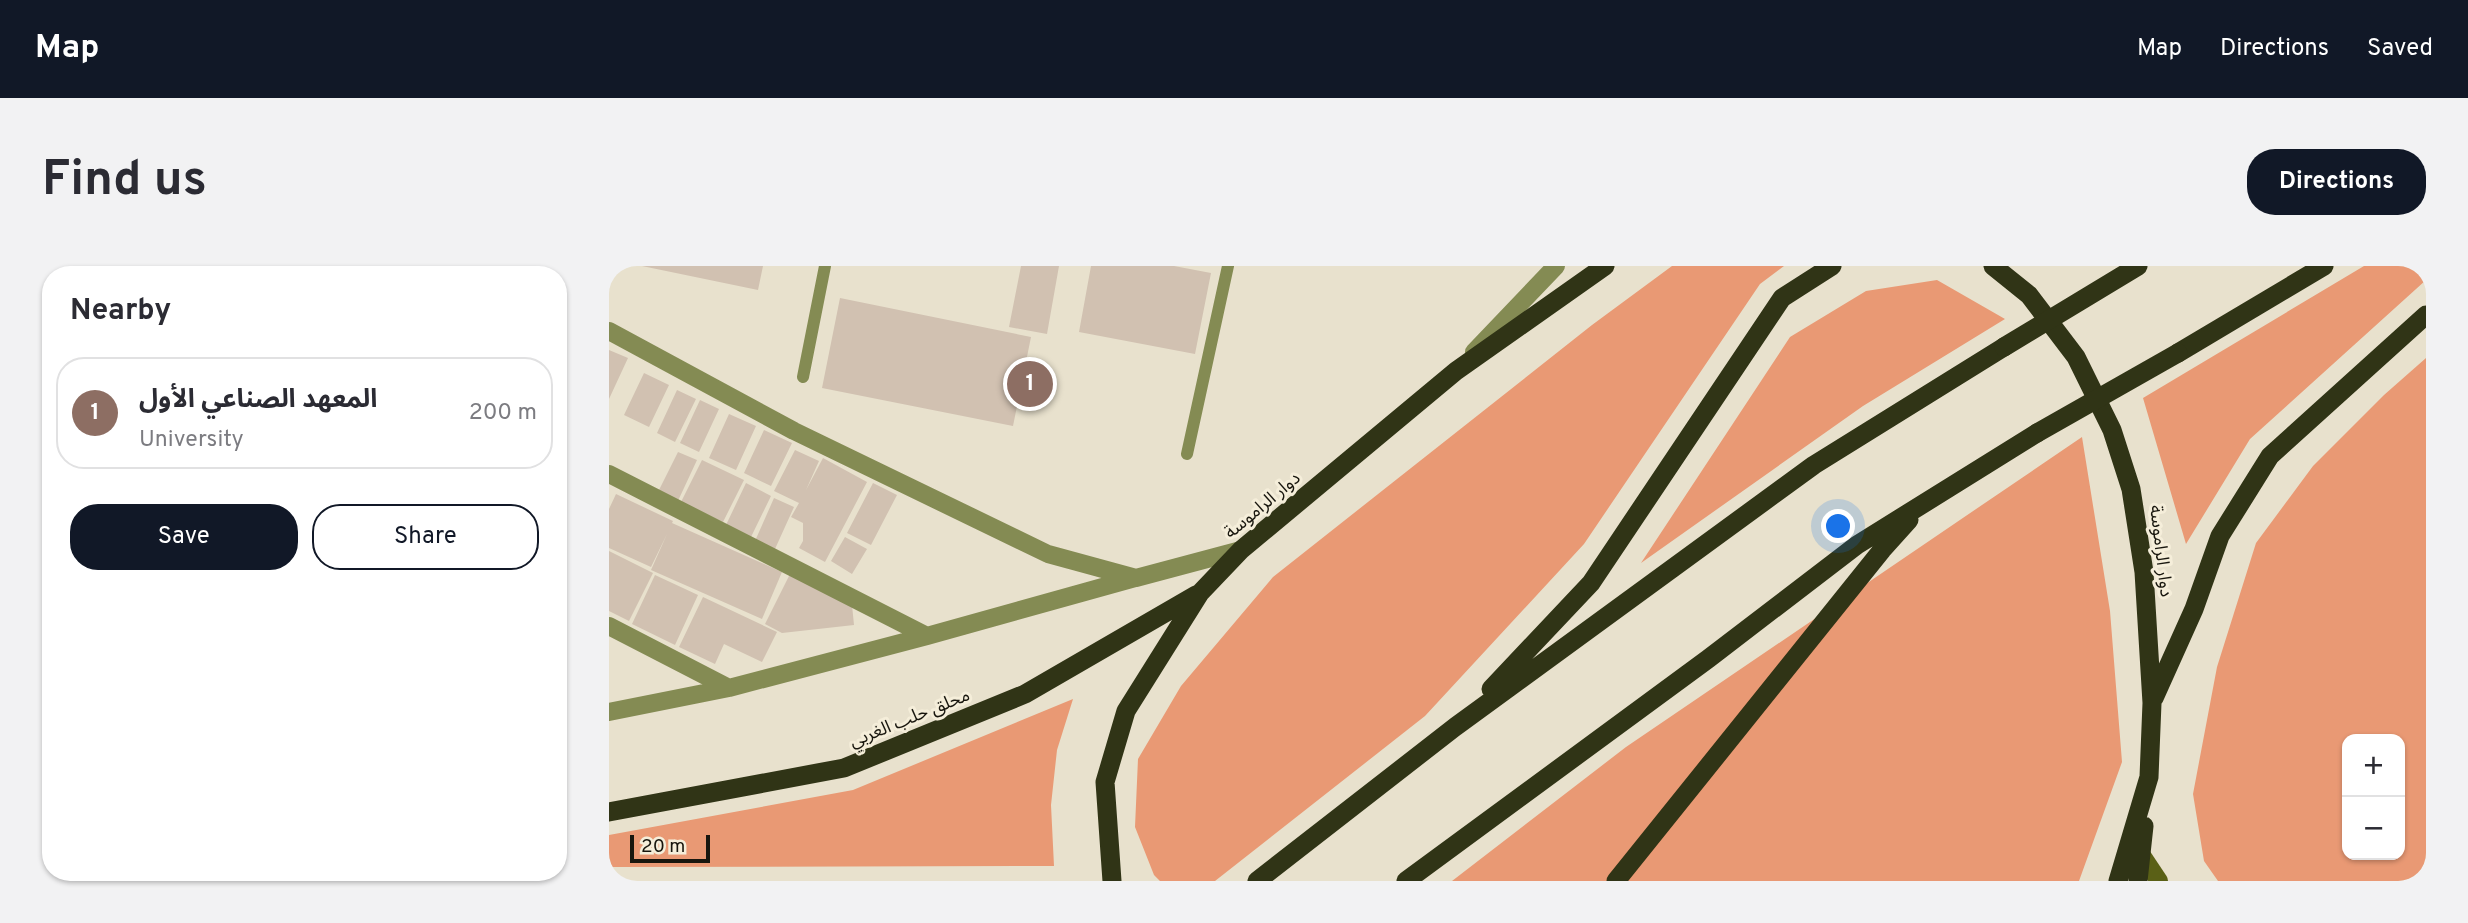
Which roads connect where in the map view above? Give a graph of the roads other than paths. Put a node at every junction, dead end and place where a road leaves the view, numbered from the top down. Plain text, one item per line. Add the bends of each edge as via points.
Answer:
1 (825, 266) edge
2 (1228, 266) edge
3 (1556, 266) edge
4 (1605, 266) edge
5 (1832, 266) edge
6 (1993, 266) edge
7 (2016, 266) edge
8 (2137, 266) edge
9 (2323, 266) edge
10 (2029, 295) junction
11 (2426, 315) edge
12 (609, 331) edge
13 (1456, 371) junction
14 (803, 377) dead end
15 (1187, 454) dead end
16 (609, 474) edge
17 (1926, 501) junction
18 (1241, 550) junction
19 (1136, 578) junction
20 (1200, 593) junction
21 (609, 626) edge
22 (927, 636) junction
23 (729, 688) junction
24 (2152, 703) junction
25 (609, 712) edge
26 (1455, 727) junction
27 (2149, 777) junction
28 (609, 812) edge
29 (2141, 855) junction
30 (1112, 881) edge
31 (1257, 881) edge
32 (1406, 881) edge
33 (1616, 881) edge
34 (2118, 881) edge
35 (2138, 881) edge
36 (2159, 881) edge

1 - 14 lane
2 - 15 lane
3 - 13 street
4 - 13 highway, دوار الراموسة
5 - 26 highway via 1782,298 1591,583
6 - 10 highway, دوار الراموسة
7 - 10 highway
8 - 26 highway, bridge via 1814,465
9 - 17 highway, bridge
10 - 24 highway, دوار الراموسة via 2075,357 2112,430 2131,489 2144,572
11 - 24 highway via 2270,456 2220,536
12 - 19 street via 794,431 1048,554
13 - 18 highway, دوار الراموسة
16 - 22 street
17 - 32 highway via 1857,545
17 - 33 highway
18 - 19 street
18 - 20 highway, دوار الراموسة
19 - 22 street
20 - 28 highway, محلق حلب الغربي via 1025,694 844,768
20 - 30 highway, دوار الراموسة via 1126,711 1105,782
21 - 23 street
22 - 23 street
23 - 25 street
24 - 27 highway, دوار الراموسة
26 - 31 highway
27 - 29 highway
27 - 34 highway, دوار الراموسة
29 - 35 highway
29 - 36 main road

